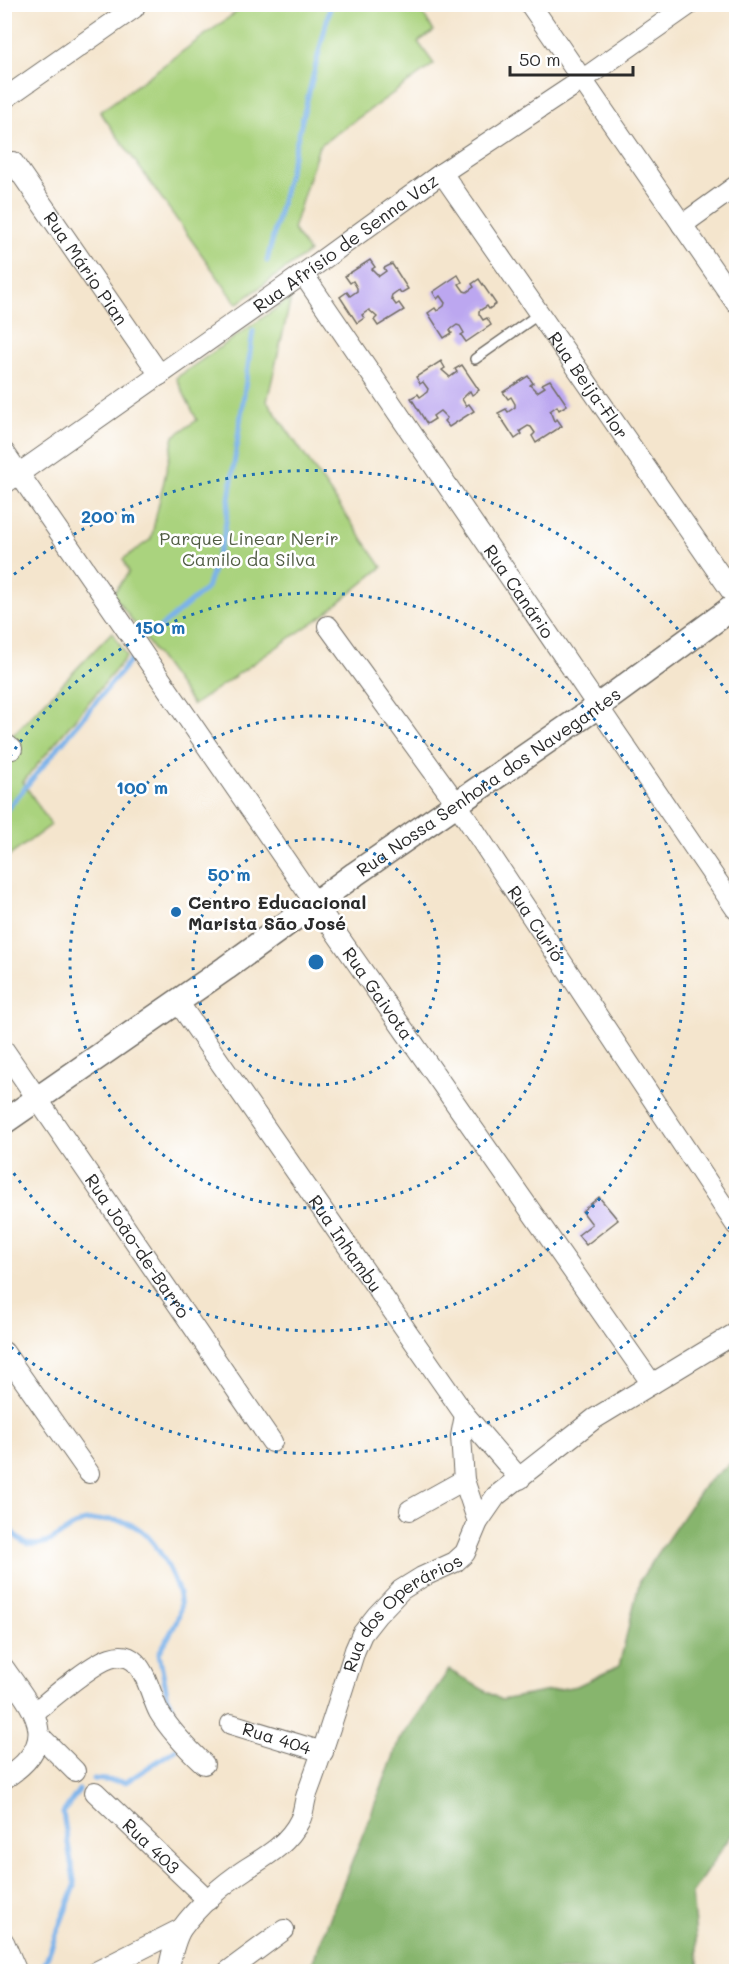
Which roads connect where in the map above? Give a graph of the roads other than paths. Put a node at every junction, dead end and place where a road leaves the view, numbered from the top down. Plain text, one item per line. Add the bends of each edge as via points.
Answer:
1 (530, 4) edge
2 (690, 4) edge
3 (133, 6) edge
4 (582, 80) junction
5 (4, 99) edge
6 (13, 162) dead end
7 (442, 173) junction
8 (736, 186) edge
9 (682, 225) junction
10 (303, 274) junction
11 (736, 303) edge
12 (539, 314) junction
13 (475, 359) dead end
14 (159, 375) junction
15 (4, 452) edge
16 (12, 479) edge
17 (736, 598) edge
18 (736, 605) edge
19 (328, 626) dead end
20 (598, 706) junction
21 (457, 804) junction
22 (315, 903) junction
23 (736, 909) edge
24 (178, 1002) junction
25 (4, 1050) edge
26 (39, 1098) junction
27 (4, 1122) edge
28 (736, 1225) edge
29 (736, 1333) edge
30 (5, 1353) edge
31 (652, 1384) junction
32 (465, 1415) junction
33 (272, 1442) dead end
34 (89, 1473) dead end
35 (520, 1479) junction
36 (464, 1480) junction
37 (410, 1510) dead end
38 (478, 1522) junction
39 (4, 1668) edge
40 (35, 1712) junction
41 (231, 1724) dead end
42 (39, 1735) junction
43 (323, 1752) junction
44 (204, 1764) dead end
45 (75, 1771) dead end
46 (4, 1779) edge
47 (95, 1792) dead end
48 (208, 1900) junction
49 (181, 1929) junction
50 (284, 1930) dead end
51 (4, 1942) edge
52 (16, 1971) edge
53 (96, 1971) edge
54 (168, 1971) edge
55 (227, 1971) edge

1 - 4 street
2 - 4 street, Rua Afrísio de Senna Vaz
3 - 5 street
4 - 7 street, Rua Afrísio de Senna Vaz
4 - 9 street
6 - 14 street, Rua Mário Pian
7 - 10 street, Rua Afrísio de Senna Vaz
7 - 12 street, Rua Beija-Flor
8 - 9 street
9 - 11 street
10 - 14 street, Rua Afrísio de Senna Vaz
10 - 20 street, Rua Canário
12 - 13 lane
12 - 17 street, Rua Beija-Flor
14 - 16 street, Rua Afrísio de Senna Vaz
15 - 16 street, Rua Gaivota
16 - 22 street, Rua Gaivota
18 - 20 street, Rua Nossa Senhora dos Navegantes
19 - 21 street, Rua Curió
20 - 21 street, Rua Nossa Senhora dos Navegantes
20 - 23 street, Rua Canário
21 - 22 street, Rua Nossa Senhora dos Navegantes
21 - 28 street, Rua Curió
22 - 24 street, Rua Nossa Senhora dos Navegantes
22 - 31 street, Rua Gaivota
24 - 26 street, Rua Nossa Senhora dos Navegantes
24 - 32 street, Rua Inhambu
25 - 26 street, Rua João-de-Barro
26 - 27 street, Rua Nossa Senhora dos Navegantes
26 - 33 street, Rua João-de-Barro
29 - 31 street, Rua dos Operários
30 - 34 street
31 - 35 street, Rua dos Operários via 594,1419
32 - 35 street, Rua Inhambu
32 - 36 street via 461,1436
35 - 38 street, Rua dos Operários via 496,1496
36 - 37 street
36 - 38 street
38 - 43 street, Rua dos Operários via 465,1553 401,1590 362,1634
39 - 40 street
40 - 42 street
40 - 44 street via 94,1666 124,1656 142,1670 168,1727
41 - 43 street, Rua 404
42 - 45 street
42 - 46 street via 30,1760
43 - 48 street, Rua dos Operários via 301,1819 286,1841
47 - 48 street, Rua 403
48 - 49 street, Rua dos Operários
49 - 53 street
49 - 54 street, Rua dos Operários
50 - 55 street
51 - 52 street

